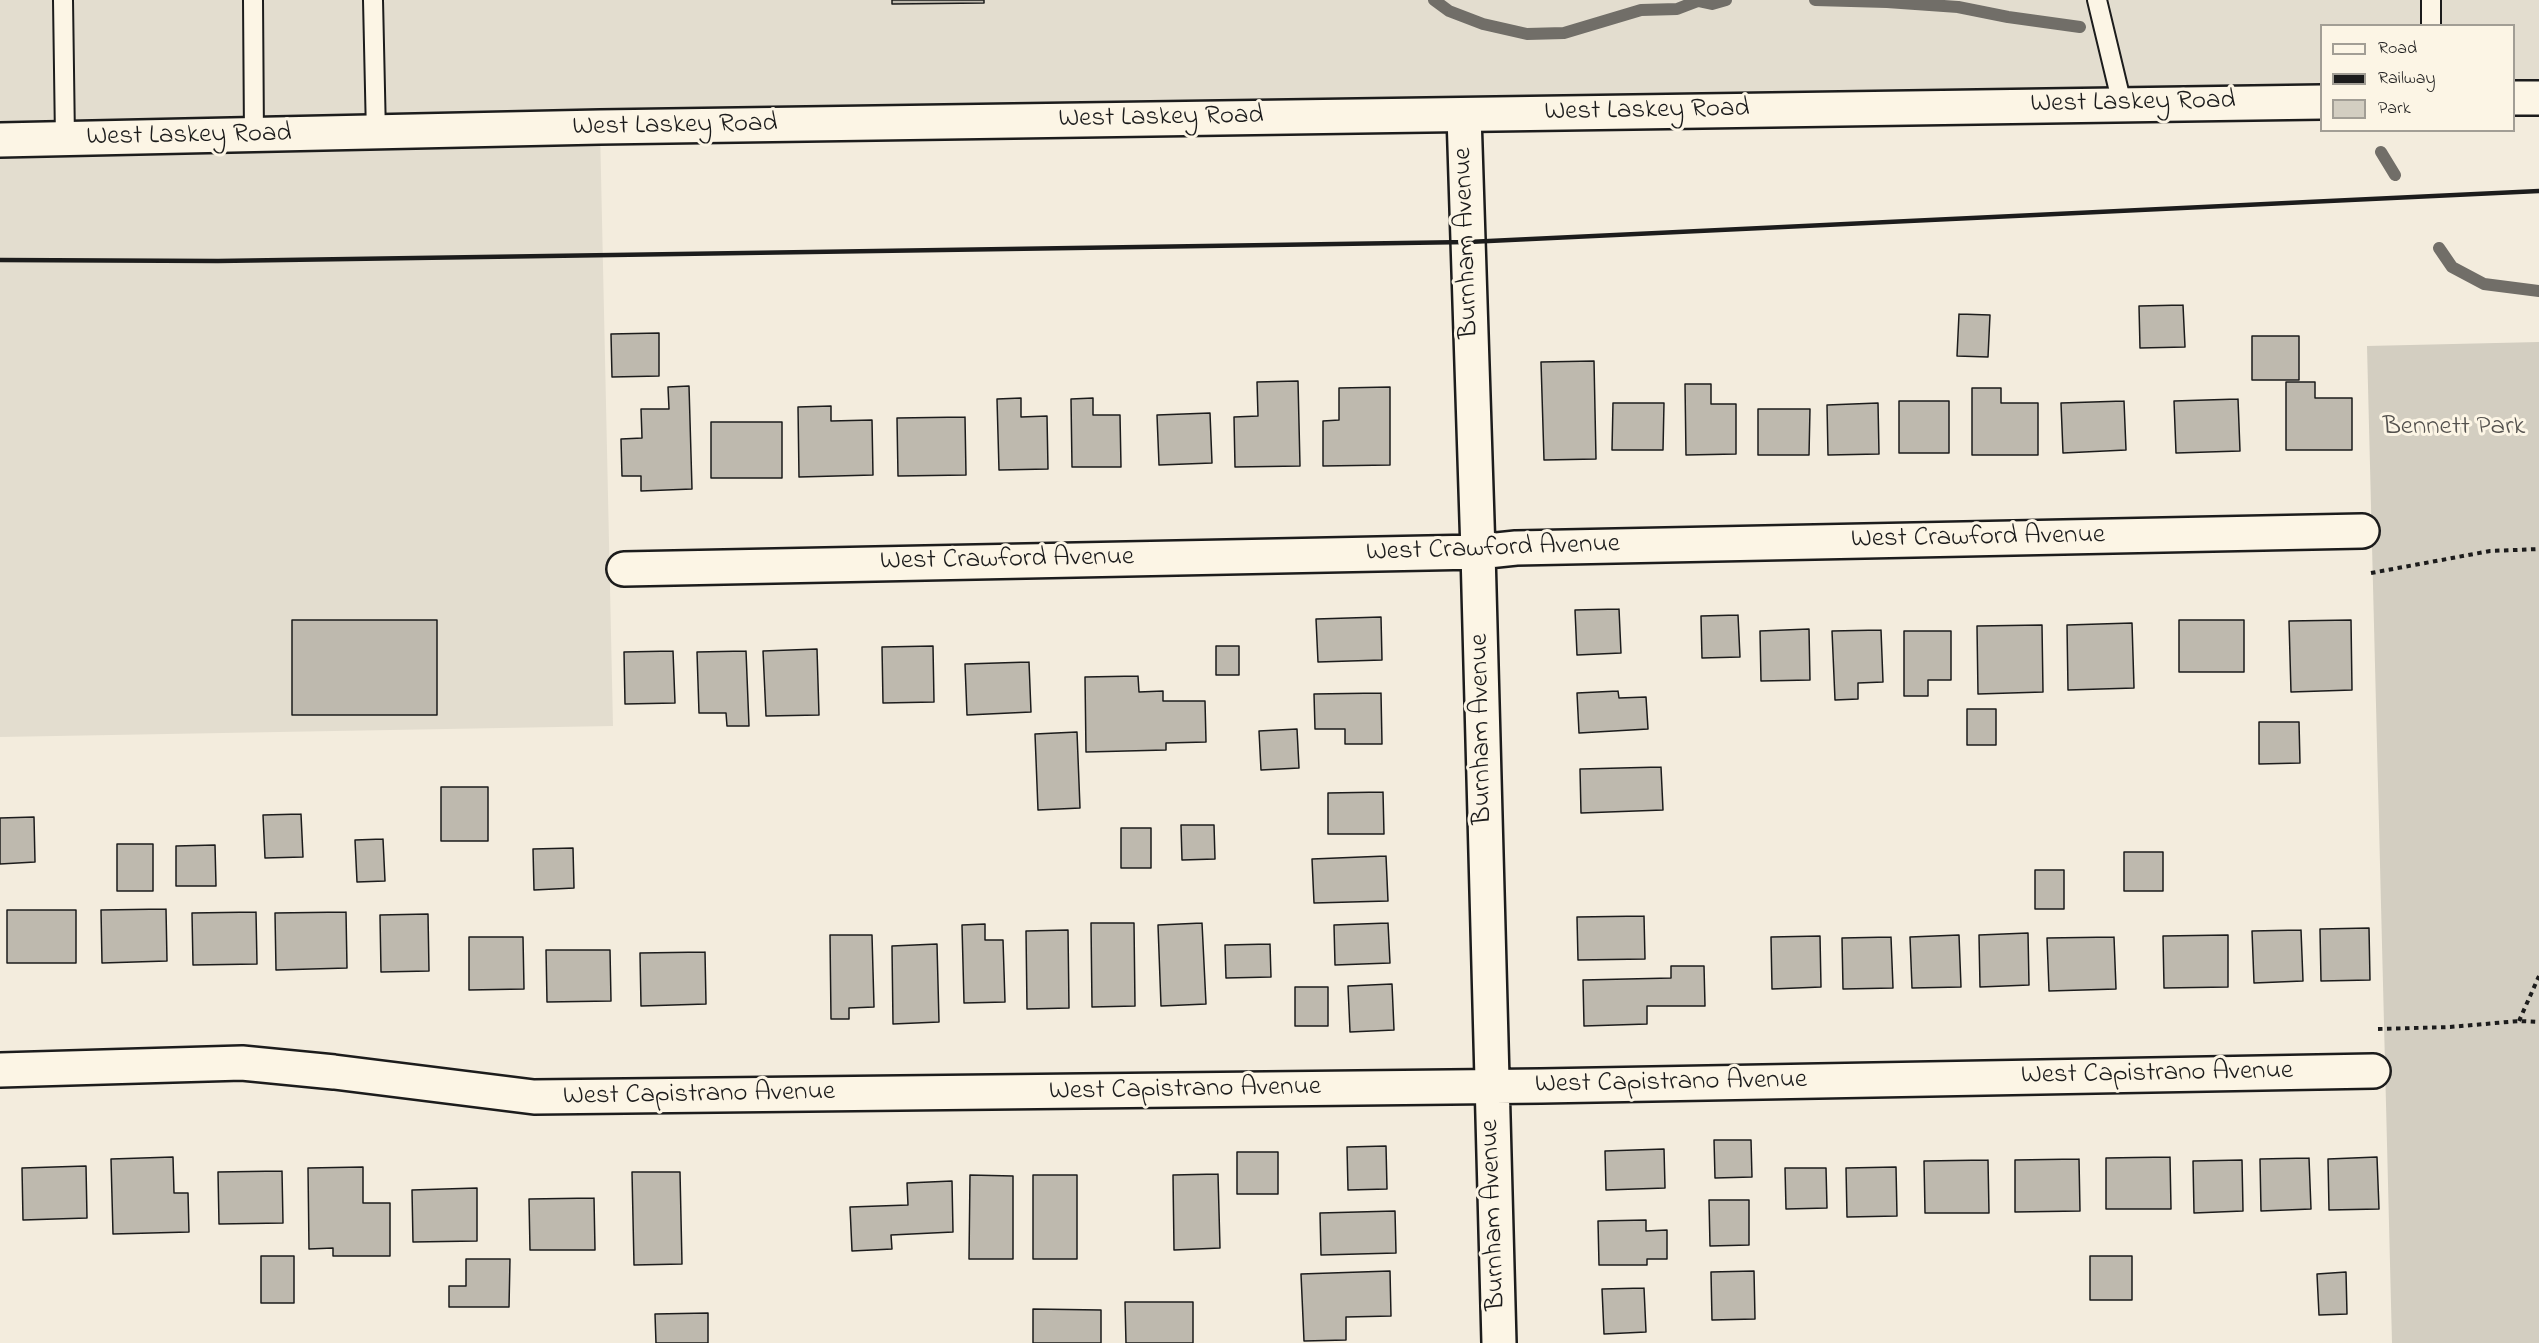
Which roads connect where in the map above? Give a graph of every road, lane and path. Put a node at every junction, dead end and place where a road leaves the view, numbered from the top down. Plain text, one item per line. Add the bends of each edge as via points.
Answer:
1 (63, 0) edge
2 (253, 0) edge
3 (373, 0) edge
4 (2097, 0) edge
5 (2431, 0) edge
6 (2431, 24) edge
7 (2515, 98) edge
8 (2539, 98) edge
9 (2320, 102) edge
10 (2122, 104) junction
11 (1464, 115) junction
12 (376, 134) junction
13 (254, 136) junction
14 (65, 139) junction
15 (0, 140) edge
16 (2361, 531) dead end
17 (2539, 549) edge
18 (1478, 552) junction
19 (624, 569) dead end
20 (2371, 573) dead end
21 (2539, 976) edge
22 (2519, 1020) junction
23 (2539, 1022) edge
24 (2378, 1029) dead end
25 (0, 1070) edge
26 (2373, 1071) dead end
27 (1492, 1087) junction
28 (1499, 1343) edge

1 - 14 lane
2 - 13 lane
3 - 12 lane
4 - 10 lane
5 - 6 lane
7 - 8 street
9 - 10 street, West Laskey Road
10 - 11 street, West Laskey Road
11 - 12 street, West Laskey Road via 600,127
11 - 18 street, Burnham Avenue
12 - 13 street, West Laskey Road
13 - 14 street, West Laskey Road
14 - 15 street, West Laskey Road
16 - 18 street, West Crawford Avenue
17 - 20 path via 2490,551
18 - 19 street, West Crawford Avenue
18 - 27 street, Burnham Avenue
21 - 22 path
22 - 23 path
22 - 24 path
25 - 27 street, West Capistrano Avenue via 242,1064 534,1097
26 - 27 street, West Capistrano Avenue
27 - 28 street, Burnham Avenue

